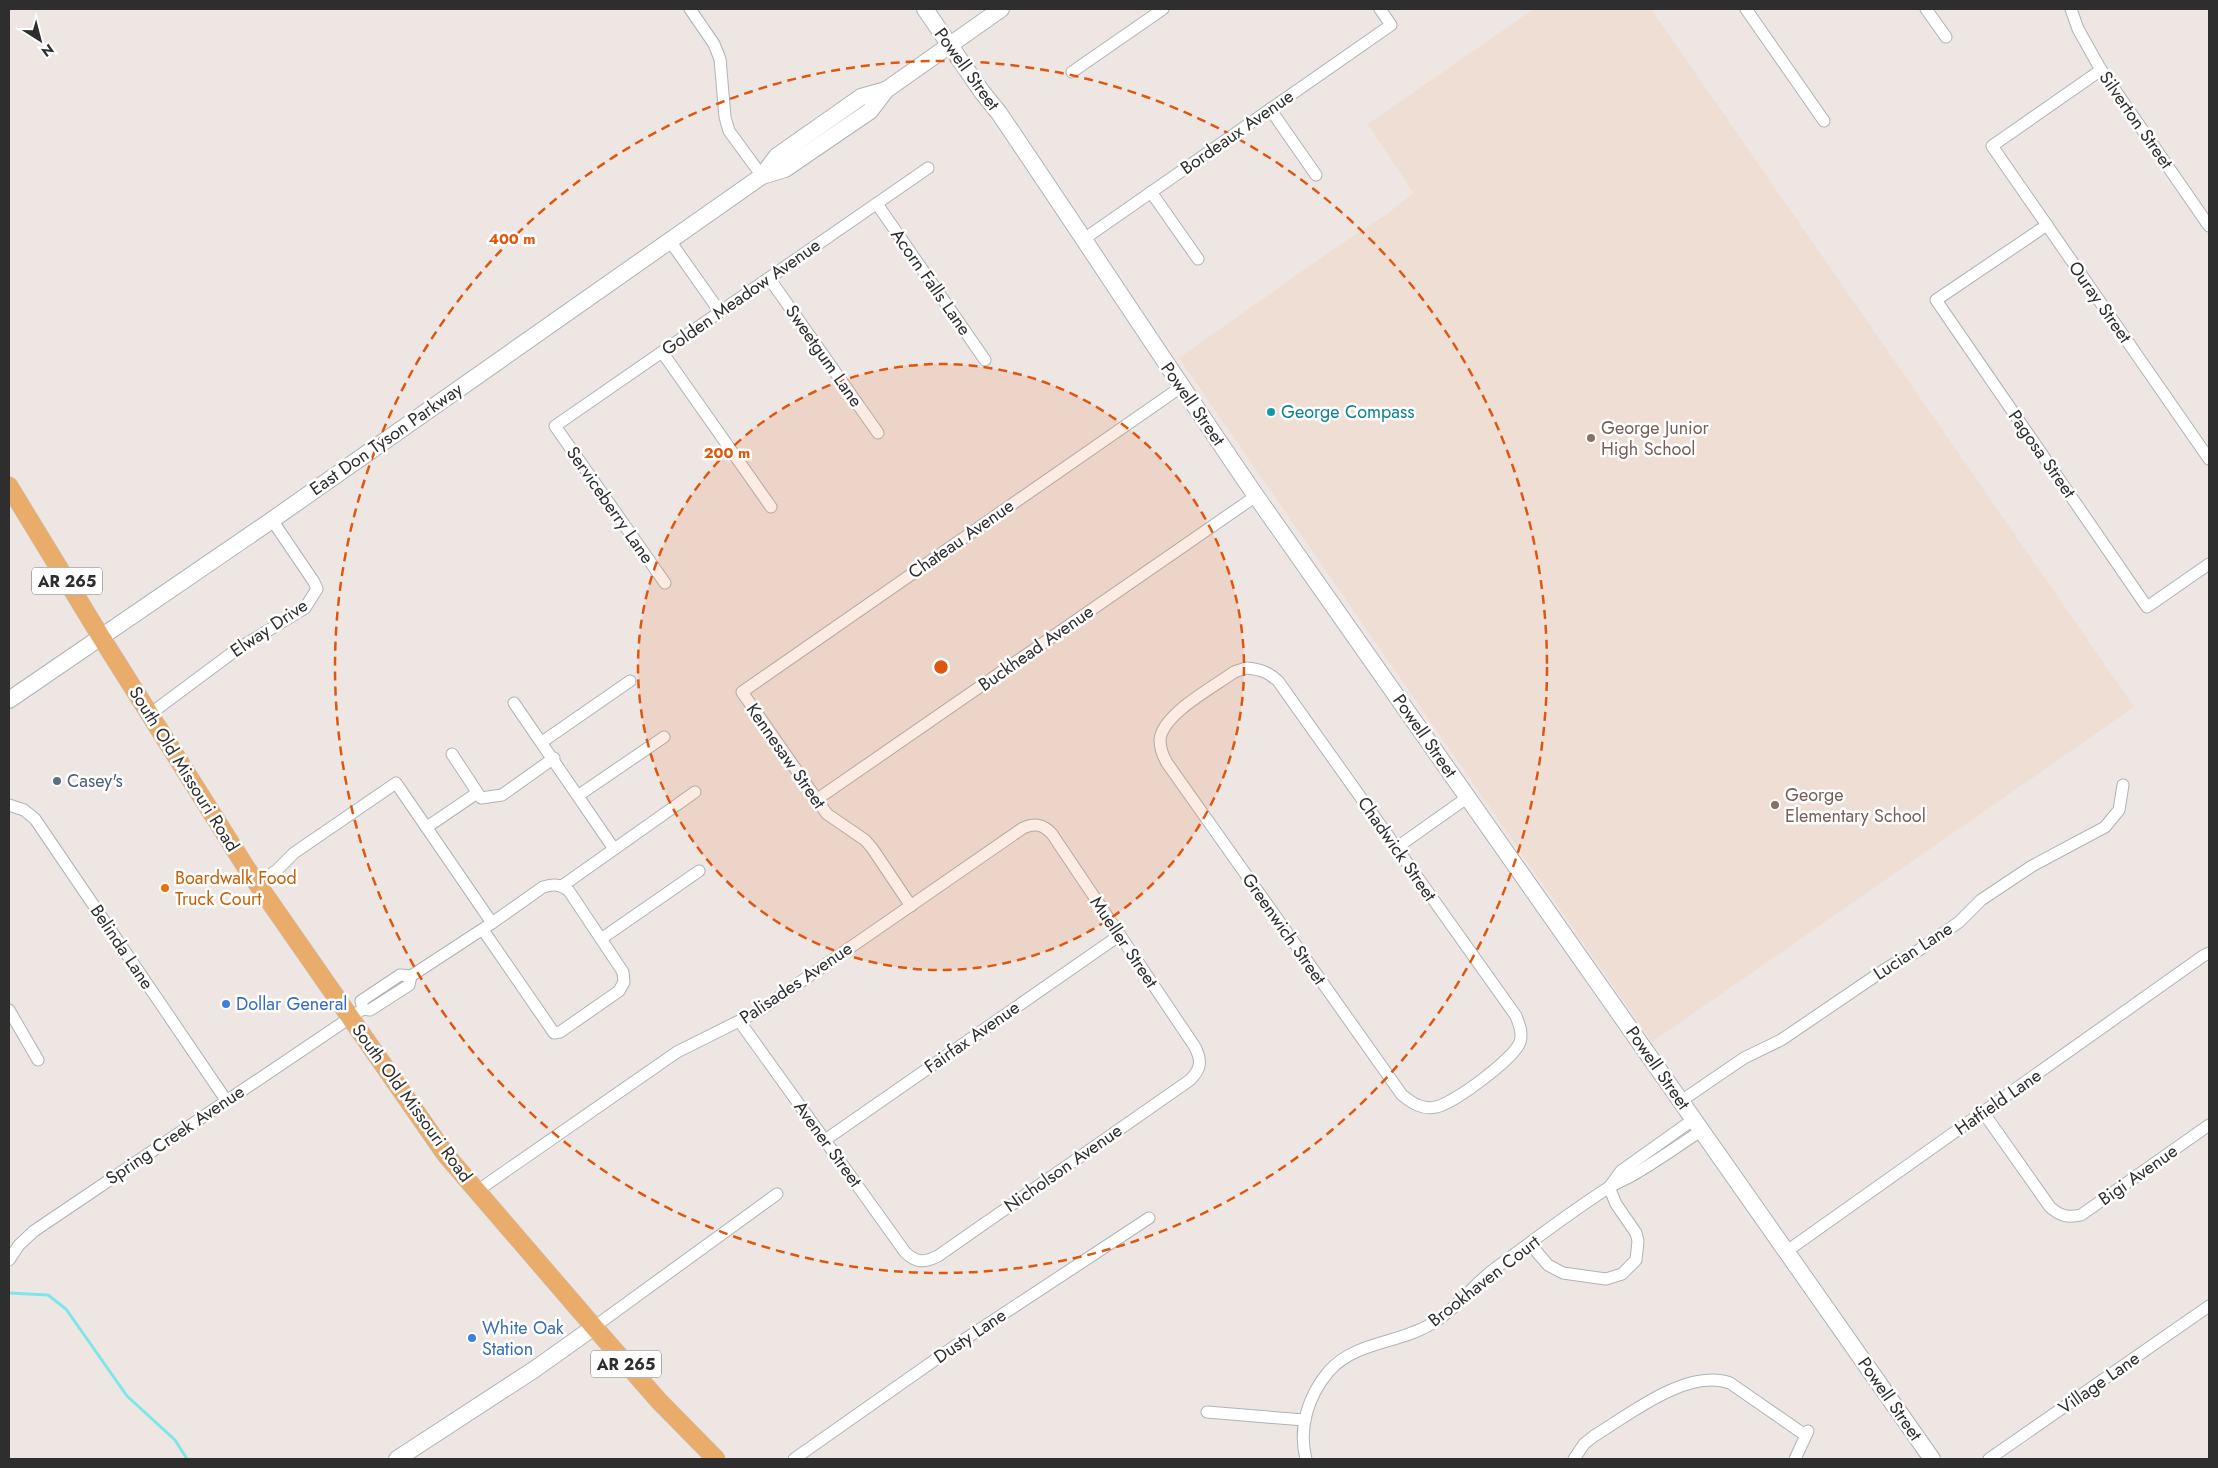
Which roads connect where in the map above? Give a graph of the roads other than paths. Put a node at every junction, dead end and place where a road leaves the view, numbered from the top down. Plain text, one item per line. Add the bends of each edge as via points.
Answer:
1 (690, 9) edge
2 (924, 9) edge
3 (1001, 9) edge
4 (1162, 9) edge
5 (1380, 9) edge
6 (1746, 9) edge
7 (1926, 9) edge
8 (2071, 9) edge
9 (1946, 37) dead end
10 (949, 46) junction
11 (2101, 70) junction
12 (1072, 72) dead end
13 (1270, 109) junction
14 (1824, 122) dead end
15 (928, 168) dead end
16 (1316, 175) dead end
17 (762, 176) junction
18 (1151, 192) junction
19 (877, 204) junction
20 (2047, 225) junction
21 (2209, 226) edge
22 (1084, 239) junction
23 (670, 241) junction
24 (1198, 259) dead end
25 (769, 278) junction
26 (720, 312) junction
27 (662, 352) junction
28 (984, 360) dead end
29 (1181, 387) junction
30 (555, 426) joint
31 (878, 433) dead end
32 (2209, 459) edge
33 (9, 486) edge
34 (1256, 496) junction
35 (771, 507) dead end
36 (272, 520) junction
37 (2209, 564) edge
38 (665, 583) dead end
39 (101, 637) junction
40 (1257, 669) joint
41 (630, 681) dead end
42 (742, 692) joint
43 (9, 700) edge
44 (514, 703) dead end
45 (150, 714) junction
46 (664, 737) dead end
47 (542, 742) junction
48 (452, 754) dead end
49 (554, 758) junction
50 (2123, 785) dead end
51 (695, 792) dead end
52 (477, 793) junction
53 (579, 795) junction
54 (1468, 797) junction
55 (816, 800) junction
56 (9, 805) edge
57 (1039, 825) joint
58 (427, 827) junction
59 (1396, 848) junction
60 (614, 849) junction
61 (699, 871) dead end
62 (257, 884) junction
63 (562, 886) junction
64 (911, 906) junction
65 (492, 923) junction
66 (483, 930) junction
67 (1120, 935) junction
68 (601, 939) junction
69 (2209, 953) edge
70 (9, 1010) edge
71 (356, 1013) junction
72 (740, 1022) junction
73 (1521, 1041) joint
74 (38, 1060) dead end
75 (1200, 1065) joint
76 (226, 1100) junction
77 (1681, 1101) junction
78 (1983, 1112) junction
79 (1698, 1124) junction
80 (2209, 1125) edge
81 (825, 1140) junction
82 (1609, 1187) junction
83 (477, 1191) junction
84 (777, 1194) dead end
85 (1149, 1218) dead end
86 (1530, 1244) junction
87 (1787, 1251) junction
88 (9, 1260) edge
89 (919, 1262) joint
90 (2209, 1306) edge
91 (594, 1327) junction
92 (1206, 1412) dead end
93 (1304, 1420) junction
94 (396, 1459) edge
95 (716, 1459) edge
96 (794, 1459) edge
97 (1306, 1459) edge
98 (1574, 1459) edge
99 (1795, 1459) edge
100 (1932, 1459) edge
101 (1989, 1459) edge

1 - 17 street via 714,44 720,59 724,117 729,131
2 - 10 street, Powell Street
3 - 10 street, East Don Tyson Parkway
4 - 12 street
5 - 13 street, Bordeaux Avenue via 1391,25
6 - 14 street
7 - 9 street
8 - 11 street, Silverton Street via 2078,29
10 - 17 street, East Don Tyson Parkway via 886,90 861,97 776,156
10 - 22 street, Powell Street via 999,113
11 - 20 street, Ouray Street via 1992,146
11 - 21 street, Silverton Street
13 - 16 street
13 - 18 street, Bordeaux Avenue
15 - 19 street, Golden Meadow Avenue
17 - 23 street, East Don Tyson Parkway
18 - 22 street, Bordeaux Avenue
18 - 24 street
19 - 25 street, Golden Meadow Avenue
19 - 28 street, Acorn Falls Lane
20 - 32 street, Ouray Street
20 - 37 street, Pagosa Street via 1936,300 2147,607
22 - 29 street, Powell Street
23 - 26 street
23 - 36 street, East Don Tyson Parkway
25 - 26 street, Golden Meadow Avenue
25 - 31 street, Sweetgum Lane
26 - 27 street, Golden Meadow Avenue
27 - 30 street, Golden Meadow Avenue
27 - 35 street
29 - 34 street, Powell Street
29 - 42 street, Chateau Avenue
30 - 38 street, Serviceberry Lane
33 - 39 main road, South Old Missouri Road / AR 265
34 - 54 street, Powell Street
34 - 55 street, Buckhead Avenue
36 - 39 street, East Don Tyson Parkway
36 - 45 street, Elway Drive via 314,582 317,589 313,598 305,608 236,650
39 - 43 street, East Don Tyson Parkway
39 - 45 main road, South Old Missouri Road / AR 265
40 - 59 street, Chadwick Street via 1278,681
40 - 73 street, Greenwich Street via 1234,672 1174,715 1164,727 1161,751 1396,1086 1410,1102 1422,1108 1436,1107 1450,1101 1506,1062
41 - 47 street
42 - 55 street, Kennesaw Street
44 - 47 street
45 - 62 main road, South Old Missouri Road / AR 265
46 - 53 street
47 - 49 street
48 - 52 street
49 - 52 street via 502,795 482,798
49 - 53 street
50 - 77 street, Lucian Lane via 2118,810 2105,827 2032,866 1981,900 1958,922 1919,950 1886,968 1781,1040 1744,1058
51 - 60 street
52 - 58 street
53 - 60 street
54 - 59 street
54 - 77 street, Powell Street
55 - 64 street, Kennesaw Street via 826,814 865,840
56 - 76 street, Belinda Lane via 24,810 35,819
57 - 64 street, Palisades Avenue via 1023,828
57 - 67 street, Mueller Street via 1052,834
58 - 62 street via 396,783 294,853 278,870
58 - 65 street
59 - 73 street, Chadwick Street via 1516,1016
60 - 63 street
61 - 68 street
62 - 71 main road, South Old Missouri Road / AR 265
63 - 65 street, Spring Creek Avenue via 552,884 543,887
63 - 68 street via 569,891
64 - 72 street, Palisades Avenue
65 - 66 street, Spring Creek Avenue
66 - 68 street via 556,1034 619,991 624,982 623,972
66 - 71 street, Spring Creek Avenue via 411,976 409,985 370,1010
67 - 75 street, Mueller Street via 1195,1047
67 - 81 street, Fairfax Avenue
69 - 78 street, Hatfield Lane
70 - 74 street
71 - 76 street, Spring Creek Avenue
71 - 83 main road, South Old Missouri Road / AR 265 via 446,1155
72 - 81 street, Avener Street
72 - 83 street, Palisades Avenue via 677,1052
75 - 89 street, Nicholson Avenue via 1190,1080 938,1256
76 - 88 street, Spring Creek Avenue via 34,1231
77 - 79 street, Powell Street
78 - 80 street, Bigi Avenue via 2050,1207 2064,1217 2081,1215
78 - 87 street, Hatfield Lane
79 - 82 street, Brookhaven Court via 1651,1164
79 - 87 street, Powell Street
81 - 89 street, Avener Street via 905,1252
82 - 86 street, Brookhaven Court
82 - 86 street via 1638,1241 1636,1260 1622,1274 1606,1279 1563,1273 1548,1265
83 - 91 main road, South Old Missouri Road / AR 265
84 - 91 street
85 - 96 street, Dusty Lane via 959,1343
86 - 93 street, Brookhaven Court via 1494,1269 1458,1305 1431,1325 1410,1335 1369,1346 1340,1360 1317,1388
87 - 100 street, Powell Street
90 - 101 street, Village Lane
91 - 94 street
91 - 95 main road, South Old Missouri Road / AR 265
92 - 93 street
93 - 97 street, Brookhaven Court
98 - 99 street via 1594,1436 1669,1390 1698,1380 1730,1383 1807,1433

